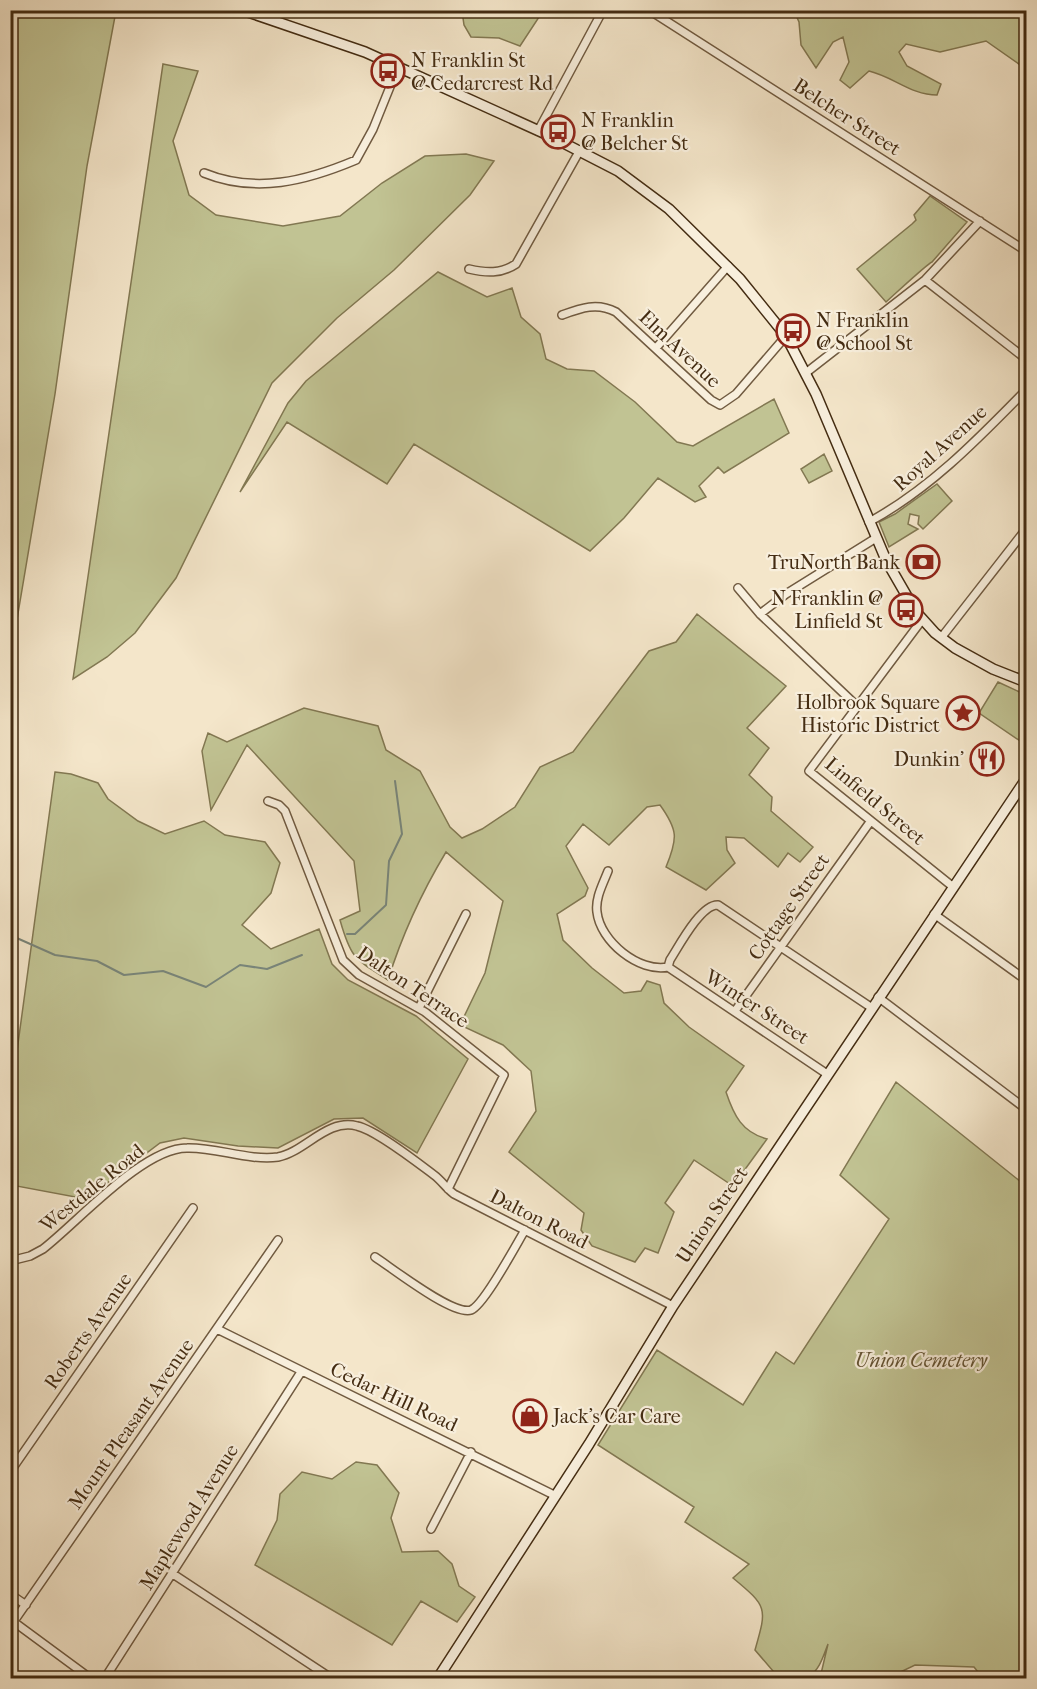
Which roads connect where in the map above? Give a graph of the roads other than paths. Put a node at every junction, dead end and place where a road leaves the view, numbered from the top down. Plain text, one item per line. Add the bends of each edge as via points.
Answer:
1 (242, 10) edge
2 (603, 10) edge
3 (649, 10) edge
4 (398, 67) junction
5 (538, 130) junction
6 (580, 150) junction
7 (204, 173) dead end
8 (980, 221) junction
9 (1026, 251) edge
10 (728, 266) junction
11 (469, 269) dead end
12 (925, 280) junction
13 (562, 315) dead end
14 (786, 336) junction
15 (656, 348) junction
16 (1026, 359) edge
17 (807, 372) junction
18 (1026, 390) edge
19 (869, 522) junction
20 (1026, 530) edge
21 (876, 538) junction
22 (738, 588) dead end
23 (760, 614) junction
24 (922, 620) junction
25 (941, 638) junction
26 (1026, 682) edge
27 (857, 706) junction
28 (1026, 778) edge
29 (268, 801) dead end
30 (870, 822) junction
31 (608, 871) dead end
32 (952, 886) junction
33 (466, 914) dead end
34 (934, 914) junction
35 (780, 946) junction
36 (668, 967) junction
37 (1026, 980) edge
38 (878, 998) junction
39 (419, 1008) junction
40 (872, 1008) junction
41 (735, 1011) junction
42 (827, 1074) junction
43 (1026, 1109) edge
44 (397, 1150) joint
45 (448, 1190) junction
46 (193, 1208) dead end
47 (525, 1230) junction
48 (278, 1240) dead end
49 (375, 1257) dead end
50 (10, 1261) edge
51 (673, 1306) junction
52 (217, 1329) junction
53 (300, 1372) junction
54 (471, 1452) junction
55 (10, 1472) edge
56 (556, 1496) junction
57 (431, 1529) dead end
58 (172, 1574) junction
59 (10, 1594) edge
60 (26, 1605) junction
61 (12, 1624) edge
62 (90, 1678) edge
63 (105, 1678) edge
64 (331, 1678) edge
65 (438, 1678) edge

1 - 4 main road
2 - 5 street
3 - 8 street, Belcher Street
4 - 5 main road
4 - 7 street via 356,160 299,181 279,184 221,180
5 - 6 main road
6 - 10 main road via 650,194
6 - 11 street via 516,264 487,273
8 - 9 street, Belcher Street
8 - 12 street
10 - 14 main road
10 - 15 street
12 - 16 street
12 - 17 street
13 - 15 street, Elm Avenue via 604,306
14 - 15 street, Elm Avenue via 736,394 720,405
14 - 17 main road
17 - 19 main road
18 - 19 street, Royal Avenue via 921,490
19 - 21 main road
20 - 25 street
21 - 23 street
21 - 24 main road via 900,589
22 - 23 street
23 - 27 street
24 - 25 main road
24 - 27 street, Linfield Street
25 - 26 main road via 975,660
27 - 30 street, Linfield Street via 809,771
28 - 32 main road, Union Street
29 - 39 street, Dalton Terrace via 285,811 343,960 359,975
30 - 32 street, Linfield Street
30 - 35 street, Cottage Street
31 - 36 street via 597,904 604,933 646,965 654,969
32 - 34 main road, Union Street
33 - 39 street
34 - 37 street
34 - 38 main road, Union Street
35 - 36 street via 714,904 696,921
35 - 40 street
35 - 41 street, Cottage Street
36 - 41 street, Winter Street
38 - 40 main road, Union Street
38 - 43 street
39 - 45 street, Dalton Terrace via 504,1075
40 - 42 main road, Union Street
41 - 42 street, Winter Street
42 - 51 main road, Union Street
44 - 45 street, Dalton Road
44 - 50 street, Westdale Road via 364,1129 347,1125 333,1128 278,1157 195,1148 168,1150 141,1165 43,1249
45 - 47 street, Dalton Road
46 - 55 street, Roberts Avenue
47 - 49 street via 485,1296 467,1311 427,1292
47 - 51 street, Dalton Road
48 - 52 street, Mount Pleasant Avenue
51 - 56 main road, Union Street
52 - 53 street, Cedar Hill Road
52 - 60 street, Mount Pleasant Avenue
53 - 54 street, Cedar Hill Road
53 - 58 street, Maplewood Avenue
54 - 56 street, Cedar Hill Road
54 - 57 street
56 - 65 main road, Union Street
58 - 63 street, Maplewood Avenue
58 - 64 street
59 - 60 street
60 - 61 street, Mount Pleasant Avenue
61 - 62 street

